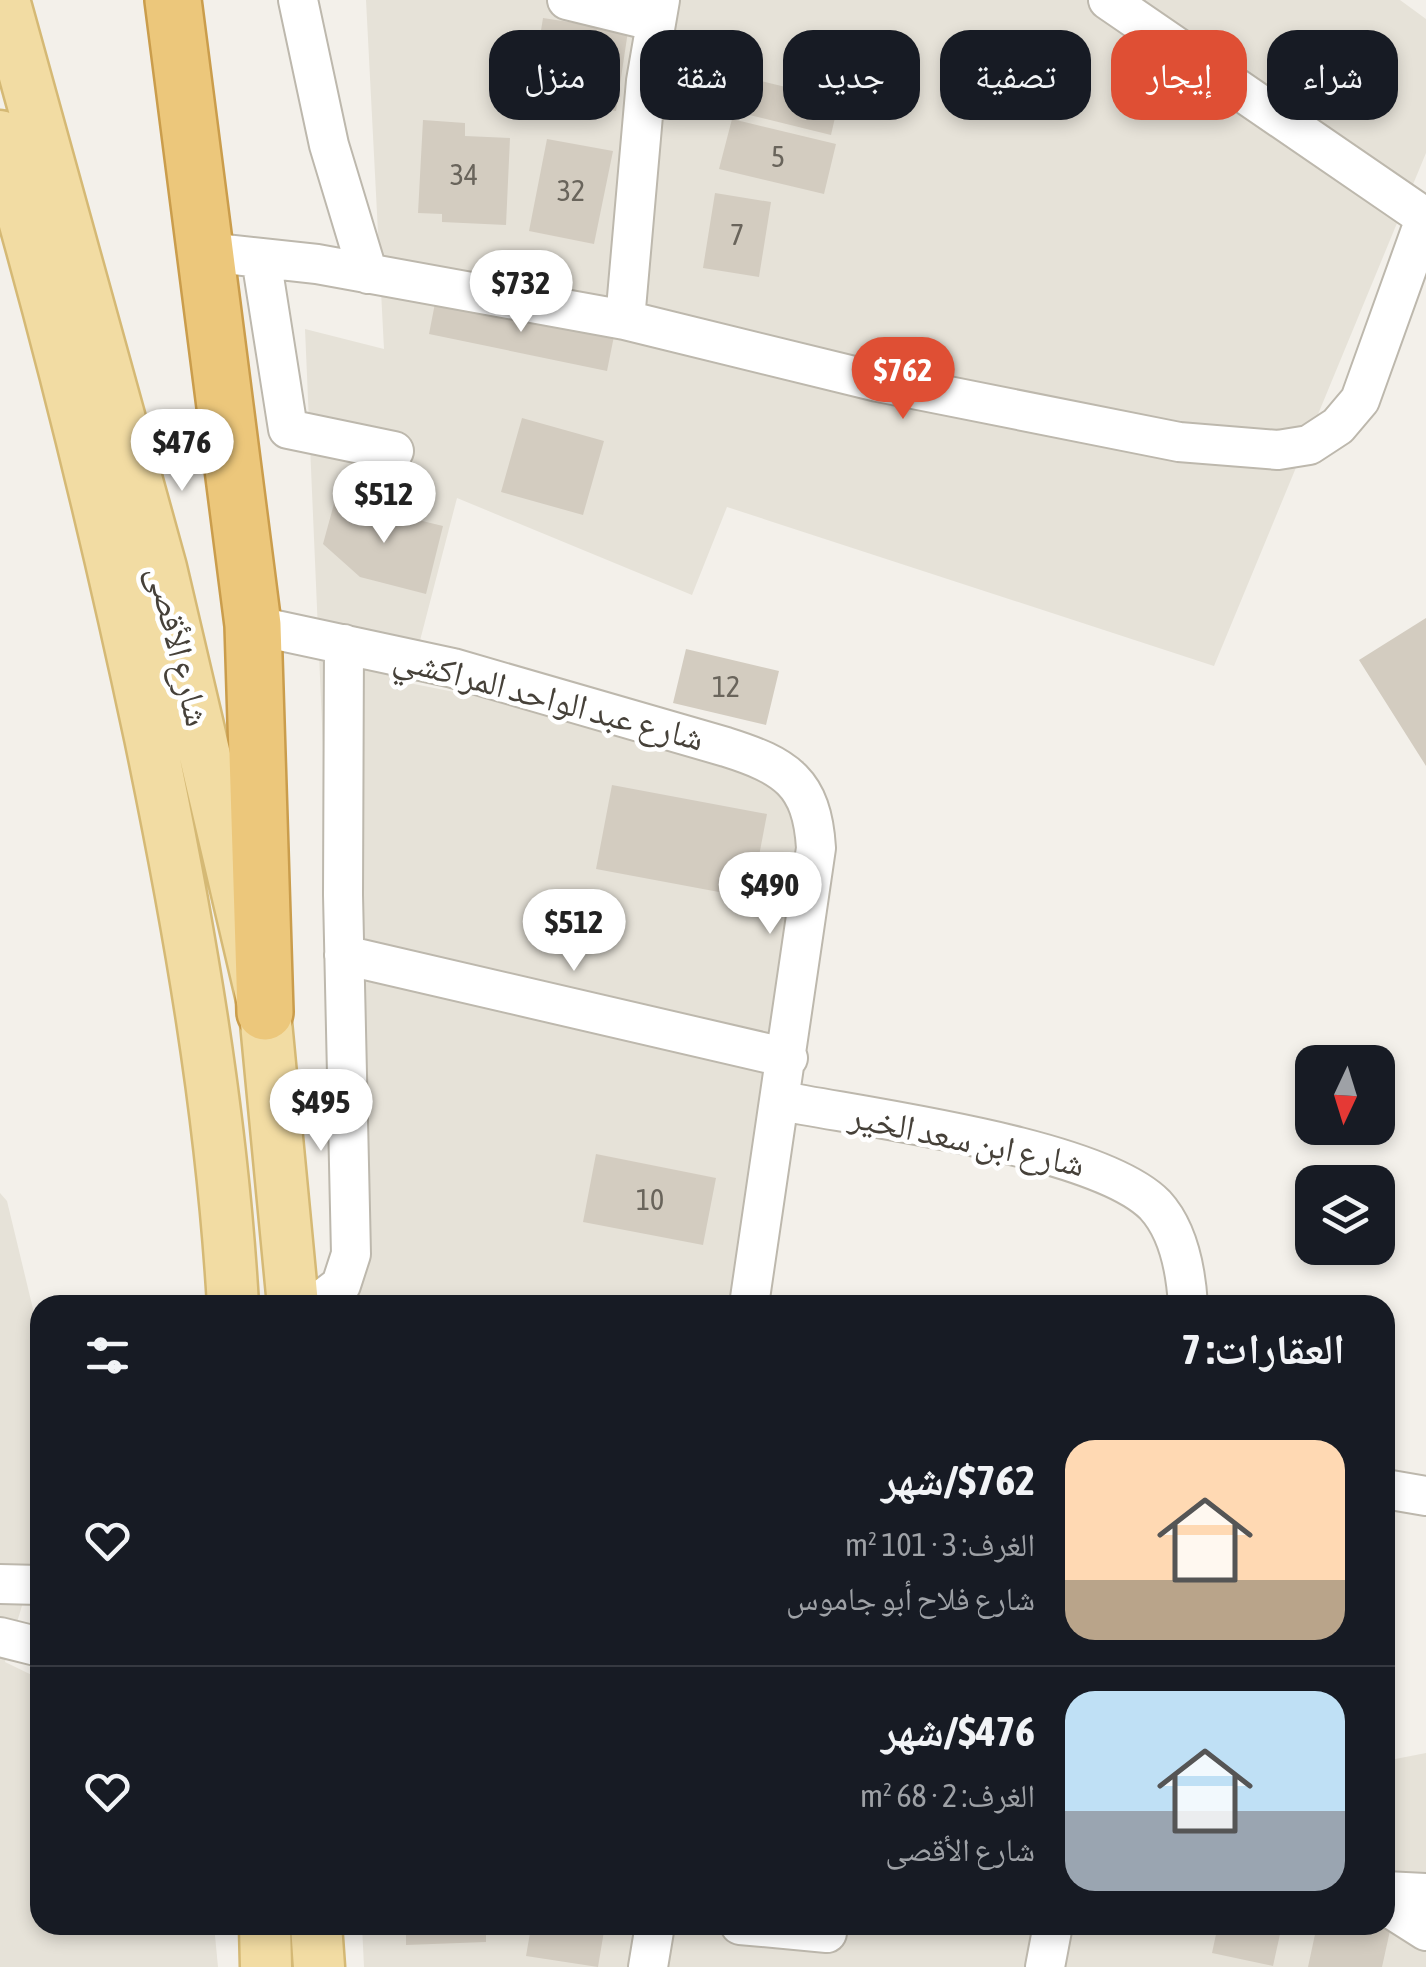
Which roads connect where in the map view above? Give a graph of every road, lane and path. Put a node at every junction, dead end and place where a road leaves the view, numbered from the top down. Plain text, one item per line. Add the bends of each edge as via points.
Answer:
1 (4, 0) edge
2 (173, 0) edge
3 (298, 0) edge
4 (567, 0) edge
5 (1108, 0) edge
6 (657, 10) edge
7 (0, 136) edge
8 (1426, 217) edge
9 (206, 252) junction
10 (261, 258) junction
11 (368, 274) junction
12 (625, 320) junction
13 (394, 452) dead end
14 (254, 624) junction
15 (344, 644) junction
16 (344, 955) junction
17 (265, 1012) junction
18 (788, 1058) junction
19 (782, 1101) junction
20 (232, 1295) edge
21 (292, 1295) edge
22 (329, 1295) edge
23 (752, 1295) edge
24 (1187, 1295) edge
25 (1395, 1491) edge
26 (1426, 1496) edge
27 (0, 1584) edge
28 (30, 1585) edge
29 (0, 1637) edge
30 (30, 1644) edge
31 (1395, 1891) edge
32 (1426, 1893) edge
33 (1395, 1912) edge
34 (1426, 1930) edge
35 (265, 1935) edge
36 (317, 1935) edge
37 (653, 1935) edge
38 (1051, 1935) edge
39 (266, 1967) edge
40 (319, 1967) edge
41 (648, 1967) edge
42 (1045, 1967) edge

1 - 17 main road, شارع الأقصى via 161,568
2 - 9 highway
3 - 11 street via 329,145
4 - 6 street
5 - 8 street
6 - 12 street
7 - 20 main road, شارع الأقصى via 122,610 172,844 219,1135
8 - 12 street via 1360,400 1309,445 1278,450 1178,442 878,382
9 - 10 street
9 - 14 highway
10 - 11 street
10 - 13 street via 288,429
11 - 12 street
14 - 15 street, شارع عبد الواحد المراكشي
14 - 17 highway
15 - 16 street
15 - 18 street, شارع عبد الواحد المراكشي via 453,668 768,760 786,772 808,797 816,848
16 - 18 street
16 - 22 street via 351,1254 341,1286
17 - 21 main road, شارع الأقصى
18 - 19 street
19 - 23 street
19 - 24 street, شارع ابن سعد الخير via 1102,1170 1156,1206 1183,1256
25 - 26 street
27 - 28 street
29 - 30 street
31 - 32 street
33 - 34 street
35 - 39 main road
36 - 40 main road
37 - 41 street
38 - 42 street

